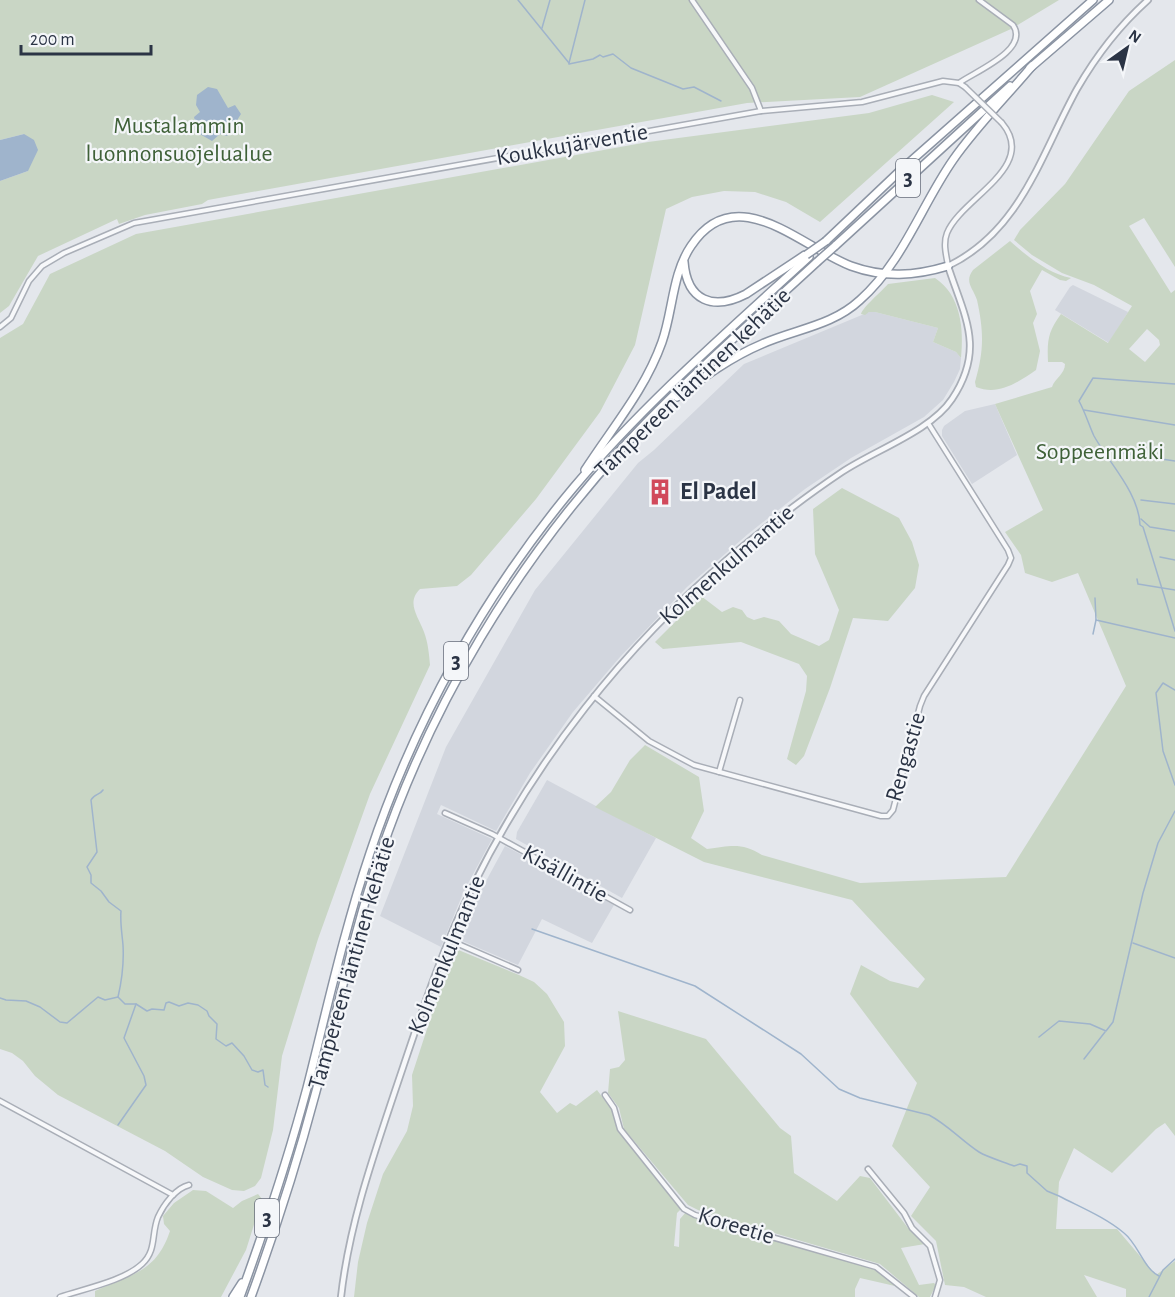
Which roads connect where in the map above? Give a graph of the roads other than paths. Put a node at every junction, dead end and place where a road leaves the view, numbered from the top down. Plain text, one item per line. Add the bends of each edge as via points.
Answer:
1 (692, 0) edge
2 (979, 0) edge
3 (1093, 0) edge
4 (1109, 0) edge
5 (1148, 0) edge
6 (1032, 66) junction
7 (959, 83) junction
8 (761, 111) junction
9 (807, 256) junction
10 (684, 259) junction
11 (948, 266) junction
12 (884, 274) junction
13 (0, 327) edge
14 (656, 413) junction
15 (928, 423) junction
16 (574, 487) junction
17 (594, 696) junction
18 (740, 700) dead end
19 (719, 772) junction
20 (445, 813) dead end
21 (499, 838) junction
22 (630, 910) dead end
23 (449, 940) junction
24 (518, 969) dead end
25 (605, 1095) dead end
26 (0, 1101) edge
27 (868, 1169) dead end
28 (189, 1185) dead end
29 (174, 1195) junction
30 (252, 1265) junction
31 (60, 1297) edge
32 (233, 1297) edge
33 (240, 1297) edge
34 (251, 1297) edge
35 (341, 1297) edge
36 (914, 1297) edge
37 (935, 1297) edge

1 - 8 street via 752,88
2 - 7 street via 1013,25 1016,38 995,61
3 - 9 highway, Tampereen läntinen kehätie / 3, bridge
4 - 6 highway, Tampereen läntinen kehätie / 3
5 - 11 street via 1122,25 1086,75 1008,218 975,252
6 - 12 highway via 954,159
6 - 14 highway, Tampereen läntinen kehätie / 3, bridge
7 - 8 street, Koukkujärventie via 943,81 862,102
7 - 11 street, bridge via 1002,123 1011,137 1010,159 950,228 945,244
8 - 13 street, Koukkujärventie via 134,223 42,266 29,281 11,318
9 - 10 highway via 746,294 720,302 709,301 692,290 686,280
9 - 16 highway, Tampereen läntinen kehätie / 3 via 652,402
10 - 12 highway via 695,240 710,227 731,218 750,217 782,228 850,265
10 - 16 highway via 662,341 647,375
11 - 12 highway via 914,275
11 - 15 street, Kolmenkulmantie via 968,319 969,361 953,398
12 - 14 highway via 843,314 735,357
14 - 34 highway, Tampereen läntinen kehätie / 3 via 578,499 521,575 487,626 426,742 380,853 293,1171
15 - 17 street, Kolmenkulmantie via 842,472 749,541 667,615
15 - 19 street, Rengastie via 1011,558 920,706 892,810 888,816 880,816
16 - 30 highway, Tampereen läntinen kehätie / 3 via 478,622 417,737 396,786 351,913 306,1091
17 - 19 street, Rengastie via 660,748
17 - 21 street, Kolmenkulmantie via 535,778
18 - 19 street
20 - 21 street, Kisällintie
21 - 22 street, Kisällintie
21 - 23 street, Kolmenkulmantie
23 - 24 street
23 - 35 street, Kolmenkulmantie via 356,1214
25 - 36 street, Koreetie via 620,1128 684,1209 876,1267
26 - 29 street
27 - 37 street via 930,1246 940,1280
28 - 29 street
29 - 31 street via 158,1218 151,1253 140,1266
30 - 32 highway
30 - 33 highway, Tampereen läntinen kehätie / 3

